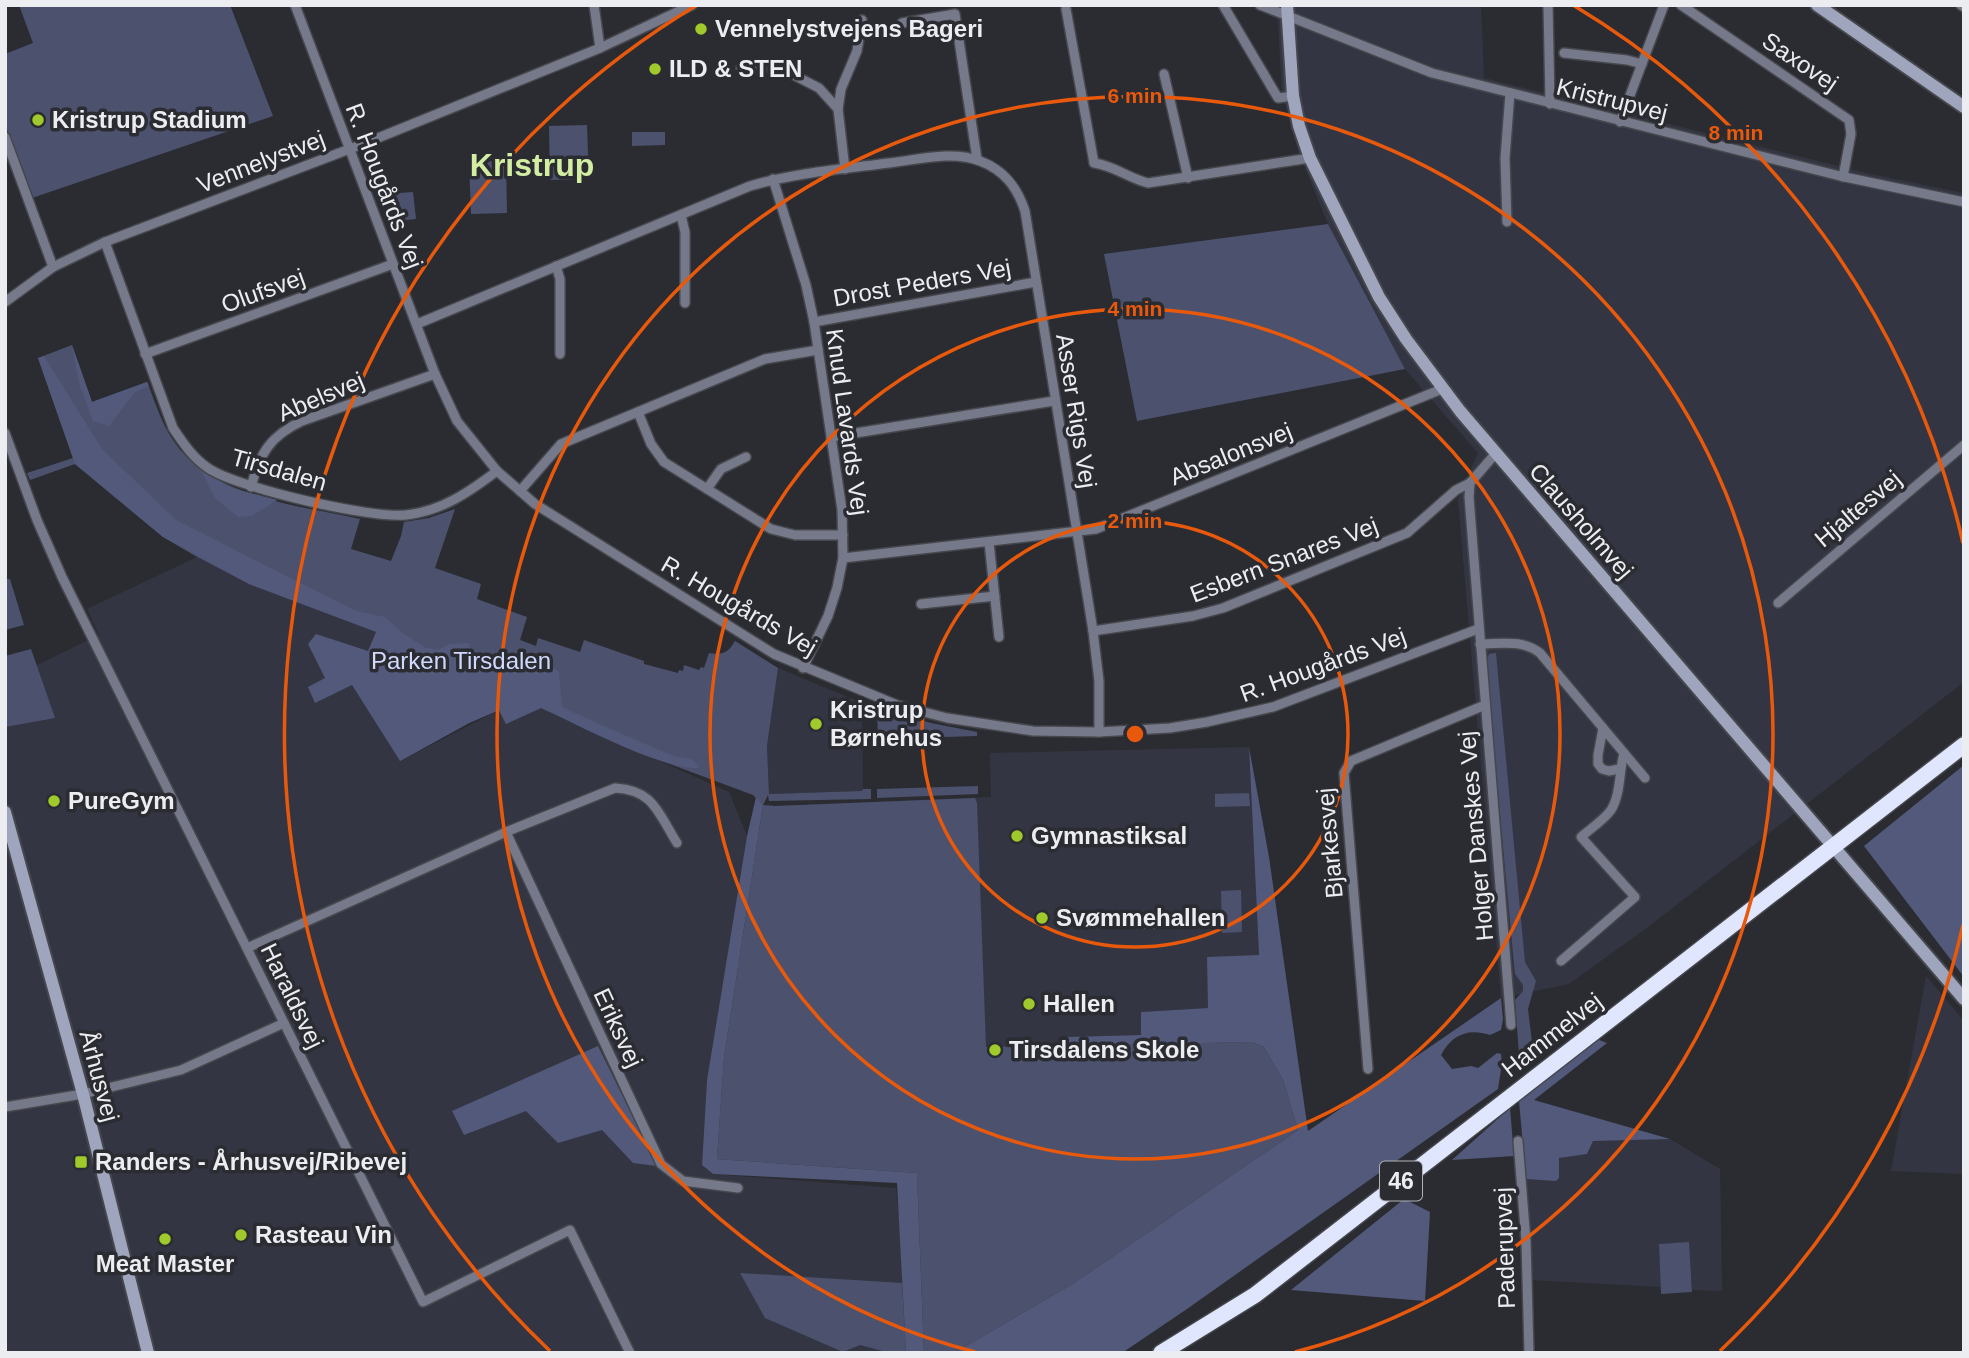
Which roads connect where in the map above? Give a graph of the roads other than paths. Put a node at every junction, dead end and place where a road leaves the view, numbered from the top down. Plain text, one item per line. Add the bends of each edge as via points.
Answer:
1 (295, 5) edge
2 (594, 5) edge
3 (692, 5) edge
4 (1223, 5) edge
5 (1260, 5) edge
6 (1548, 5) edge
7 (1664, 5) edge
8 (1681, 5) edge
9 (1817, 5) edge
10 (1066, 9) dead end
11 (1287, 10) edge
12 (862, 20) dead end
13 (902, 23) dead end
14 (600, 48) junction
15 (1564, 53) dead end
16 (1642, 64) junction
17 (1905, 66) junction
18 (741, 68) dead end
19 (1164, 75) dead end
20 (1510, 93) junction
21 (1293, 96) junction
22 (1964, 101) edge
23 (1550, 104) junction
24 (1964, 107) edge
25 (838, 109) junction
26 (1620, 122) junction
27 (5, 138) edge
28 (349, 150) junction
29 (1310, 158) junction
30 (976, 159) junction
31 (845, 169) junction
32 (1843, 177) junction
33 (1188, 178) junction
34 (773, 179) junction
35 (1964, 202) edge
36 (681, 215) junction
37 (1507, 222) dead end
38 (105, 242) junction
39 (393, 264) junction
40 (556, 266) junction
41 (53, 267) junction
42 (1036, 282) junction
43 (5, 302) edge
44 (685, 303) dead end
45 (814, 322) junction
46 (417, 324) junction
47 (818, 350) junction
48 (145, 354) junction
49 (560, 354) dead end
50 (435, 374) junction
51 (1442, 390) junction
52 (1054, 401) junction
53 (638, 412) junction
54 (5, 433) edge
55 (831, 437) junction
56 (1964, 445) edge
57 (1496, 453) junction
58 (746, 457) dead end
59 (497, 471) junction
60 (1471, 483) junction
61 (251, 487) junction
62 (707, 489) junction
63 (520, 491) junction
64 (1077, 533) junction
65 (843, 535) junction
66 (989, 542) junction
67 (843, 558) junction
68 (995, 596) junction
69 (1778, 603) dead end
70 (921, 604) dead end
71 (1478, 629) junction
72 (1093, 631) junction
73 (999, 637) dead end
74 (1480, 644) junction
75 (803, 668) junction
76 (1485, 705) junction
77 (1602, 728) junction
78 (1100, 732) junction
79 (1964, 745) edge
80 (1624, 753) junction
81 (1619, 769) junction
82 (1646, 778) dead end
83 (6, 819) edge
84 (506, 832) junction
85 (677, 843) dead end
86 (1833, 845) junction
87 (247, 948) junction
88 (1561, 961) dead end
89 (1964, 999) edge
90 (284, 1023) junction
91 (1511, 1026) dead end
92 (1368, 1069) dead end
93 (83, 1094) junction
94 (5, 1107) edge
95 (1518, 1141) dead end
96 (738, 1188) dead end
97 (148, 1353) edge
98 (630, 1353) edge
99 (1161, 1353) edge
100 (1529, 1353) edge

1 - 28 street, R. Hougårds Vej
2 - 14 street
3 - 14 street, Vennelystvej
4 - 21 street via 1278,99
5 - 11 street, Kristrupvej
6 - 23 street
7 - 16 street
8 - 32 street, Saxovej via 1849,120 1852,134
9 - 17 street
10 - 33 street via 1094,163 1148,183
11 - 20 street, Kristrupvej via 1432,73
11 - 21 street, Clausholmvej
12 - 25 street
13 - 30 street via 955,14
14 - 28 street, Vennelystvej
15 - 16 street
16 - 26 street
17 - 22 street
17 - 24 street
18 - 25 street via 780,68 819,88
19 - 33 street
20 - 23 street, Kristrupvej
20 - 37 street
21 - 29 street, Clausholmvej
23 - 26 street, Kristrupvej
25 - 31 street
26 - 32 street, Kristrupvej
27 - 41 street
28 - 38 street, Vennelystvej
28 - 39 street, R. Hougårds Vej
29 - 33 street
29 - 51 street, Clausholmvej via 1379,297
30 - 31 street, Asser Rigs Vej via 941,157
30 - 42 street, Asser Rigs Vej via 1003,173 1020,196
31 - 34 street, Asser Rigs Vej
32 - 35 street, Kristrupvej
34 - 36 street, Asser Rigs Vej
34 - 45 street, Knud Lavards Vej
36 - 40 street, Asser Rigs Vej
36 - 44 street
38 - 41 street, Vennelystvej
38 - 48 street, Tirsdalen
39 - 46 street, R. Hougårds Vej
39 - 48 street, Olufsvej
40 - 46 street, Asser Rigs Vej
40 - 49 street
41 - 43 street, Vennelystvej
42 - 45 street, Drost Peders Vej
42 - 52 street, Asser Rigs Vej
45 - 47 street, Knud Lavards Vej
46 - 50 street, R. Hougårds Vej
47 - 53 street via 765,359
47 - 55 street, Knud Lavards Vej
48 - 61 street, Tirsdalen via 173,428 188,451 218,474
50 - 59 street, R. Hougårds Vej via 457,421
50 - 61 street, Abelsvej via 285,429 264,451
51 - 57 street, Clausholmvej
51 - 64 street, Absalonsvej via 1097,529
52 - 55 street
52 - 64 street, Asser Rigs Vej
53 - 62 street via 663,462
53 - 63 street via 561,444
54 - 87 street, Haraldsvej via 62,577
55 - 65 street, Knud Lavards Vej
56 - 69 street, Hjaltesvej
57 - 60 street
57 - 86 street, Clausholmvej
58 - 62 street via 721,469
59 - 61 street, Tirsdalen via 464,496 406,515 379,516
59 - 63 street, R. Hougårds Vej
60 - 71 street, Holger Danskes Vej
60 - 72 street, Esbern Snares Vej via 1456,490 1407,533 1223,608
62 - 65 street via 771,529 795,535
63 - 75 street, R. Hougårds Vej via 623,560
64 - 66 street, Absalonsvej
64 - 72 street, Asser Rigs Vej
65 - 67 street, Knud Lavards Vej
66 - 67 street, Absalonsvej
66 - 68 street
67 - 75 street, Knud Lavards Vej via 828,616
68 - 70 street
68 - 73 street
71 - 74 street, Holger Danskes Vej
71 - 78 street, R. Hougårds Vej via 1273,707 1170,728
72 - 78 street, Asser Rigs Vej
74 - 76 street, Holger Danskes Vej
74 - 77 street via 1529,645
75 - 78 street, R. Hougårds Vej via 898,705 947,718 1033,732
76 - 91 street, Holger Danskes Vej
76 - 92 street, Bjarkesvej via 1351,761 1344,774
77 - 80 street
77 - 81 street via 1598,764 1609,771
79 - 86 highway, Hammelvej / 46
80 - 81 street
80 - 82 street
81 - 88 street via 1611,811 1581,837 1635,897
83 - 93 street, Århusvej
84 - 85 street via 615,788 634,789 651,800
84 - 87 street
84 - 96 street, Eriksvej via 661,1164 683,1181
86 - 89 street, Clausholmvej
86 - 99 highway, Hammelvej / 46 via 1255,1294
87 - 90 street, Haraldsvej
90 - 93 street via 181,1069
90 - 98 street, Haraldsvej via 423,1301 570,1230
93 - 94 street
93 - 97 street, Århusvej
95 - 100 street, Paderupvej

